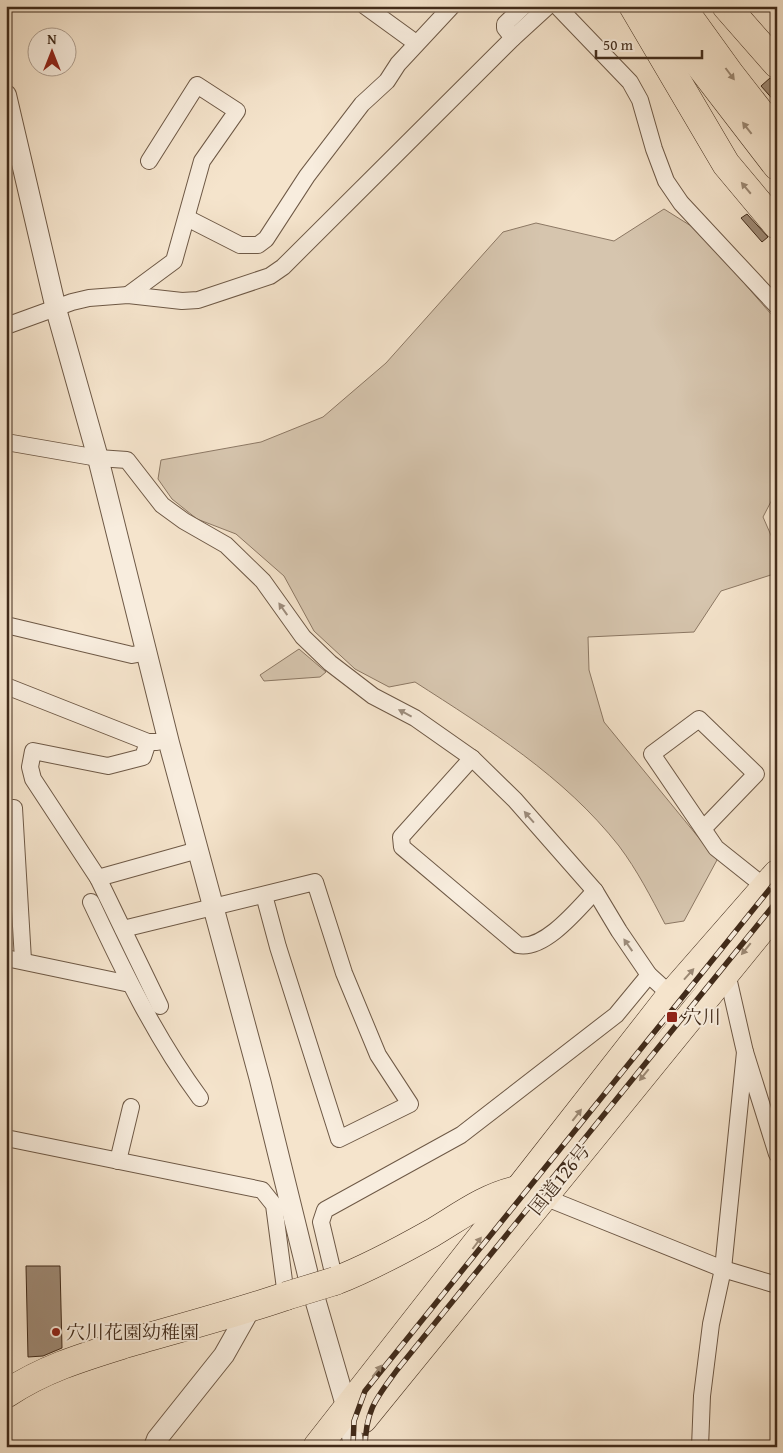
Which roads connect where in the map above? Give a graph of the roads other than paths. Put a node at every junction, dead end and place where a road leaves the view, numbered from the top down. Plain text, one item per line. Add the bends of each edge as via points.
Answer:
1 (365, 6) edge
2 (452, 6) edge
3 (524, 6) edge
4 (548, 6) edge
5 (557, 6) edge
6 (633, 6) edge
7 (654, 6) edge
8 (681, 6) edge
9 (726, 6) edge
10 (513, 38) junction
11 (416, 43) junction
12 (777, 64) edge
13 (6, 94) edge
14 (777, 134) edge
15 (149, 161) dead end
16 (777, 166) edge
17 (187, 218) junction
18 (777, 225) edge
19 (128, 295) junction
20 (777, 306) edge
21 (56, 309) junction
22 (6, 326) edge
23 (6, 442) edge
24 (98, 458) junction
25 (6, 625) edge
26 (148, 652) junction
27 (6, 686) edge
28 (148, 742) junction
29 (170, 743) junction
30 (472, 758) junction
31 (6, 809) edge
32 (703, 829) junction
33 (198, 850) junction
34 (98, 878) junction
35 (771, 880) edge
36 (595, 891) junction
37 (264, 894) junction
38 (91, 902) dead end
39 (214, 907) junction
40 (777, 910) edge
41 (123, 929) junction
42 (6, 958) edge
43 (23, 960) junction
44 (727, 973) junction
45 (649, 975) junction
46 (130, 984) junction
47 (671, 995) junction
48 (160, 1006) dead end
49 (745, 1052) junction
50 (200, 1098) dead end
51 (131, 1107) dead end
52 (6, 1138) edge
53 (777, 1154) edge
54 (118, 1160) junction
55 (517, 1190) junction
56 (544, 1198) junction
57 (723, 1269) junction
58 (335, 1281) junction
59 (777, 1285) edge
60 (286, 1296) junction
61 (250, 1309) junction
62 (6, 1394) edge
63 (348, 1434) edge
64 (154, 1447) edge
65 (317, 1447) edge
66 (700, 1447) edge

1 - 11 street
2 - 11 street
3 - 10 street via 505,24
4 - 10 street
5 - 20 street via 630,82 640,100 666,181 681,203
18 -> 6 highway via 726,164
16 -> 7 highway
8 -> 14 highway
9 - 12 highway
10 - 19 street via 283,268 270,276 198,300
11 - 17 street via 387,81 362,104 312,169 266,239 258,244 240,245
13 - 21 street
15 - 17 street via 197,86 237,111 202,161
17 - 19 street via 174,261
19 - 21 street via 88,298
21 - 22 street
21 - 24 street
23 - 24 street
24 - 26 street
30 -> 24 street via 415,718 373,696 330,663 303,637 263,581 226,545 162,505 127,460
25 - 26 street via 132,655
26 - 29 street
27 - 28 street
28 - 29 street
28 - 34 street via 143,757 108,766 33,751 30,766 33,779
29 - 33 street
36 -> 30 street via 515,800
30 - 36 street via 401,837 402,846 518,945 529,947 560,928
31 - 43 street via 14,808
32 - 32 street via 652,754 699,719 756,774
32 - 35 street via 716,848
33 - 34 street
33 - 39 street
34 - 41 street
47 -> 35 highway, 国道126号
45 -> 36 street
37 - 37 street via 315,882 344,973 378,1054 410,1104 339,1139
37 - 39 street
38 - 46 street
39 - 41 street
39 - 63 street
40 -> 44 highway, 国道126号
41 - 48 street
42 - 43 street
43 - 46 street
44 - 49 street
44 -> 56 highway, 国道126号
45 - 47 street
45 - 58 street via 616,1015 461,1135 325,1210 321,1222
46 - 50 street via 162,1043
55 -> 47 highway, 国道126号
49 - 53 street
49 - 57 street
51 - 54 street
52 - 54 street
54 - 60 street via 262,1190 274,1205
55 - 58 highway, 国道126号 via 475,1206 370,1267
63 -> 55 highway, 国道126号
56 - 57 street
56 - 63 highway, 国道126号
57 - 59 street
57 - 66 street via 711,1324 702,1396
58 - 60 highway, 国道126号, bridge
60 - 61 highway, 国道126号
61 - 62 highway, 国道126号 via 68,1362 29,1379
61 - 64 street via 224,1355
63 - 65 highway, 国道126号

